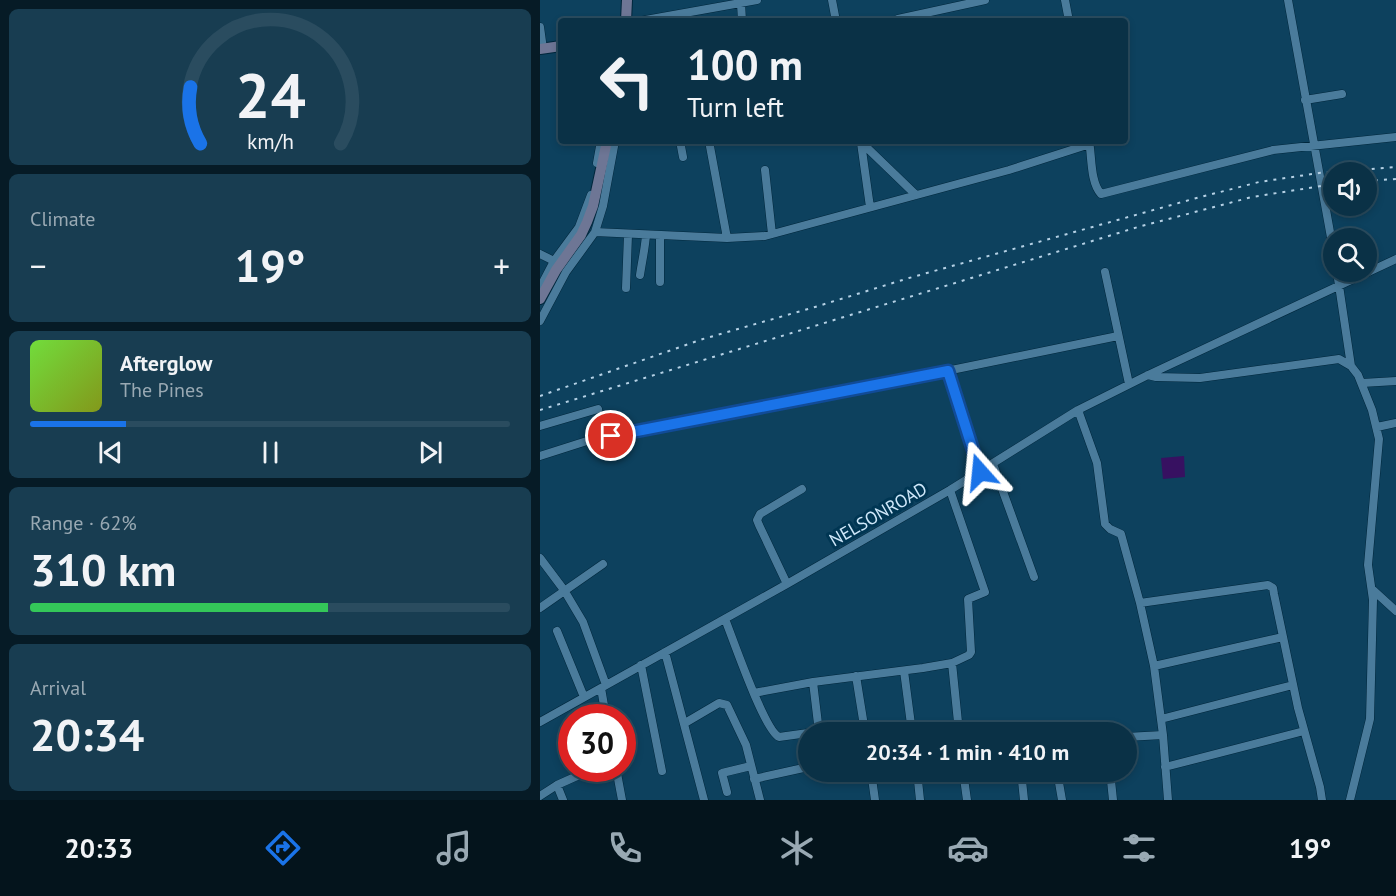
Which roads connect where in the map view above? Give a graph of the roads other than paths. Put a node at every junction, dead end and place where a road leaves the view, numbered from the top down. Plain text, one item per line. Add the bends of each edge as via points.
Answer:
1 (627, 0) edge
2 (754, 0) edge
3 (832, 0) edge
4 (985, 0) edge
5 (1065, 0) edge
6 (1288, 0) edge
7 (741, 3) junction
8 (697, 17) edge
9 (626, 18) edge
10 (742, 18) edge
11 (835, 18) edge
12 (903, 18) edge
13 (1068, 18) edge
14 (540, 27) edge
15 (544, 49) edge
16 (1342, 94) dead end
17 (1305, 99) junction
18 (1396, 137) edge
19 (600, 144) edge
20 (606, 144) edge
21 (614, 144) edge
22 (681, 144) edge
23 (710, 144) edge
24 (861, 144) edge
25 (863, 144) edge
26 (1087, 144) edge
27 (1090, 144) edge
28 (1313, 146) junction
29 (683, 157) dead end
30 (765, 170) dead end
31 (916, 195) junction
32 (870, 207) junction
33 (1329, 228) edge
34 (595, 232) junction
35 (772, 234) junction
36 (628, 235) junction
37 (646, 235) junction
38 (660, 236) junction
39 (727, 238) junction
40 (540, 254) edge
41 (1396, 259) edge
42 (554, 261) junction
43 (1105, 272) dead end
44 (640, 275) dead end
45 (660, 282) dead end
46 (1339, 282) edge
47 (1340, 285) junction
48 (540, 288) edge
49 (626, 288) dead end
50 (540, 299) edge
51 (540, 321) edge
52 (1119, 336) junction
53 (1351, 366) junction
54 (948, 371) junction
55 (1148, 375) junction
56 (1396, 381) edge
57 (1362, 383) junction
58 (1129, 384) junction
59 (598, 409) dead end
60 (1078, 410) junction
61 (1396, 423) edge
62 (540, 426) edge
63 (1377, 427) junction
64 (540, 456) edge
65 (993, 464) junction
66 (980, 472) junction
67 (802, 489) dead end
68 (950, 489) junction
69 (540, 558) edge
70 (603, 564) dead end
71 (1034, 577) dead end
72 (787, 584) junction
73 (564, 590) junction
74 (1372, 590) junction
75 (1140, 603) junction
76 (540, 608) edge
77 (1396, 610) edge
78 (725, 619) junction
79 (557, 631) dead end
80 (1283, 637) junction
81 (665, 652) junction
82 (952, 663) junction
83 (641, 665) junction
84 (1154, 666) junction
85 (904, 671) junction
86 (856, 676) junction
87 (813, 682) junction
88 (1293, 685) junction
89 (603, 686) junction
90 (754, 693) junction
91 (584, 697) junction
92 (605, 704) edge
93 (1161, 719) junction
94 (540, 722) edge
95 (815, 722) edge
96 (864, 722) edge
97 (911, 722) edge
98 (957, 722) edge
99 (685, 723) junction
100 (1304, 731) junction
101 (798, 734) edge
102 (1163, 735) junction
103 (1137, 736) edge
104 (751, 766) junction
105 (1165, 766) junction
106 (798, 769) edge
107 (662, 771) dead end
108 (754, 779) junction
109 (564, 782) edge
110 (619, 782) edge
111 (874, 782) edge
112 (918, 782) edge
113 (965, 782) edge
114 (1022, 782) edge
115 (1059, 782) edge
116 (1111, 782) edge
117 (557, 785) junction
118 (727, 792) dead end
119 (540, 796) edge
120 (563, 800) edge
121 (622, 800) edge
122 (704, 800) edge
123 (759, 800) edge
124 (876, 800) edge
125 (920, 800) edge
126 (967, 800) edge
127 (1024, 800) edge
128 (1062, 800) edge
129 (1113, 800) edge
130 (1168, 800) edge
131 (1322, 800) edge
132 (1350, 800) edge

1 - 9 main road
2 - 7 street
3 - 11 street
4 - 12 street
5 - 13 street
6 - 17 street
7 - 8 street
7 - 10 street
14 - 15 street
16 - 17 street
17 - 28 street
18 - 28 street
19 - 42 street via 590,198 579,227
20 - 50 main road via 587,222
21 - 34 street
22 - 29 street
23 - 39 street
24 - 32 street
25 - 31 street
26 - 31 street
27 - 28 street via 1095,182 1101,194 1273,150
28 - 33 street
30 - 35 street
31 - 32 street
32 - 35 street
34 - 36 street
34 - 51 street via 566,272
35 - 39 street
36 - 37 street
36 - 49 street
37 - 38 street
37 - 44 street
38 - 39 street
38 - 45 street
40 - 42 street
41 - 47 street, NELSONROAD
42 - 48 street
43 - 52 street
46 - 47 street
47 - 53 street
47 - 55 street, NELSONROAD
52 - 54 street
52 - 58 street
53 - 55 street via 1339,359 1200,378
53 - 57 street
54 - 64 street via 590,440
54 - 66 street
55 - 58 street, NELSONROAD
56 - 57 street
57 - 63 street
58 - 60 street, NELSONROAD
59 - 62 street
60 - 65 street, NELSONROAD
60 - 75 street via 1097,463 1105,524 1121,534
61 - 63 street
63 - 74 street via 1379,446 1368,565
65 - 66 street, NELSONROAD
65 - 71 street
66 - 68 street, NELSONROAD
67 - 72 street via 758,518
68 - 72 street, NELSONROAD
68 - 82 street via 985,592 968,599 971,652
69 - 73 street
70 - 73 street
72 - 78 street, NELSONROAD
73 - 76 street
73 - 89 street via 583,622
74 - 77 street
74 - 132 street via 1370,719
75 - 80 street via 1268,585 1273,588
75 - 84 street
78 - 81 street, NELSONROAD
78 - 90 street
79 - 91 street
80 - 84 street
80 - 88 street
81 - 83 street, NELSONROAD
81 - 99 street
82 - 85 street
82 - 98 street
83 - 89 street, NELSONROAD
83 - 107 street
84 - 93 street
85 - 86 street
85 - 97 street
86 - 87 street
86 - 96 street
87 - 90 street
87 - 95 street
88 - 93 street
88 - 100 street
89 - 91 street, NELSONROAD
89 - 92 street
90 - 101 street via 776,736
91 - 94 street, NELSONROAD
93 - 102 street
99 - 104 street via 719,703 727,705
99 - 122 street
100 - 105 street
100 - 131 street
102 - 103 street
102 - 105 street
104 - 108 street
104 - 118 street via 722,773
105 - 130 street
106 - 108 street
108 - 123 street
109 - 117 street
110 - 121 street
111 - 124 street
112 - 125 street
113 - 126 street
114 - 127 street
115 - 128 street
116 - 129 street
117 - 119 street
117 - 120 street

